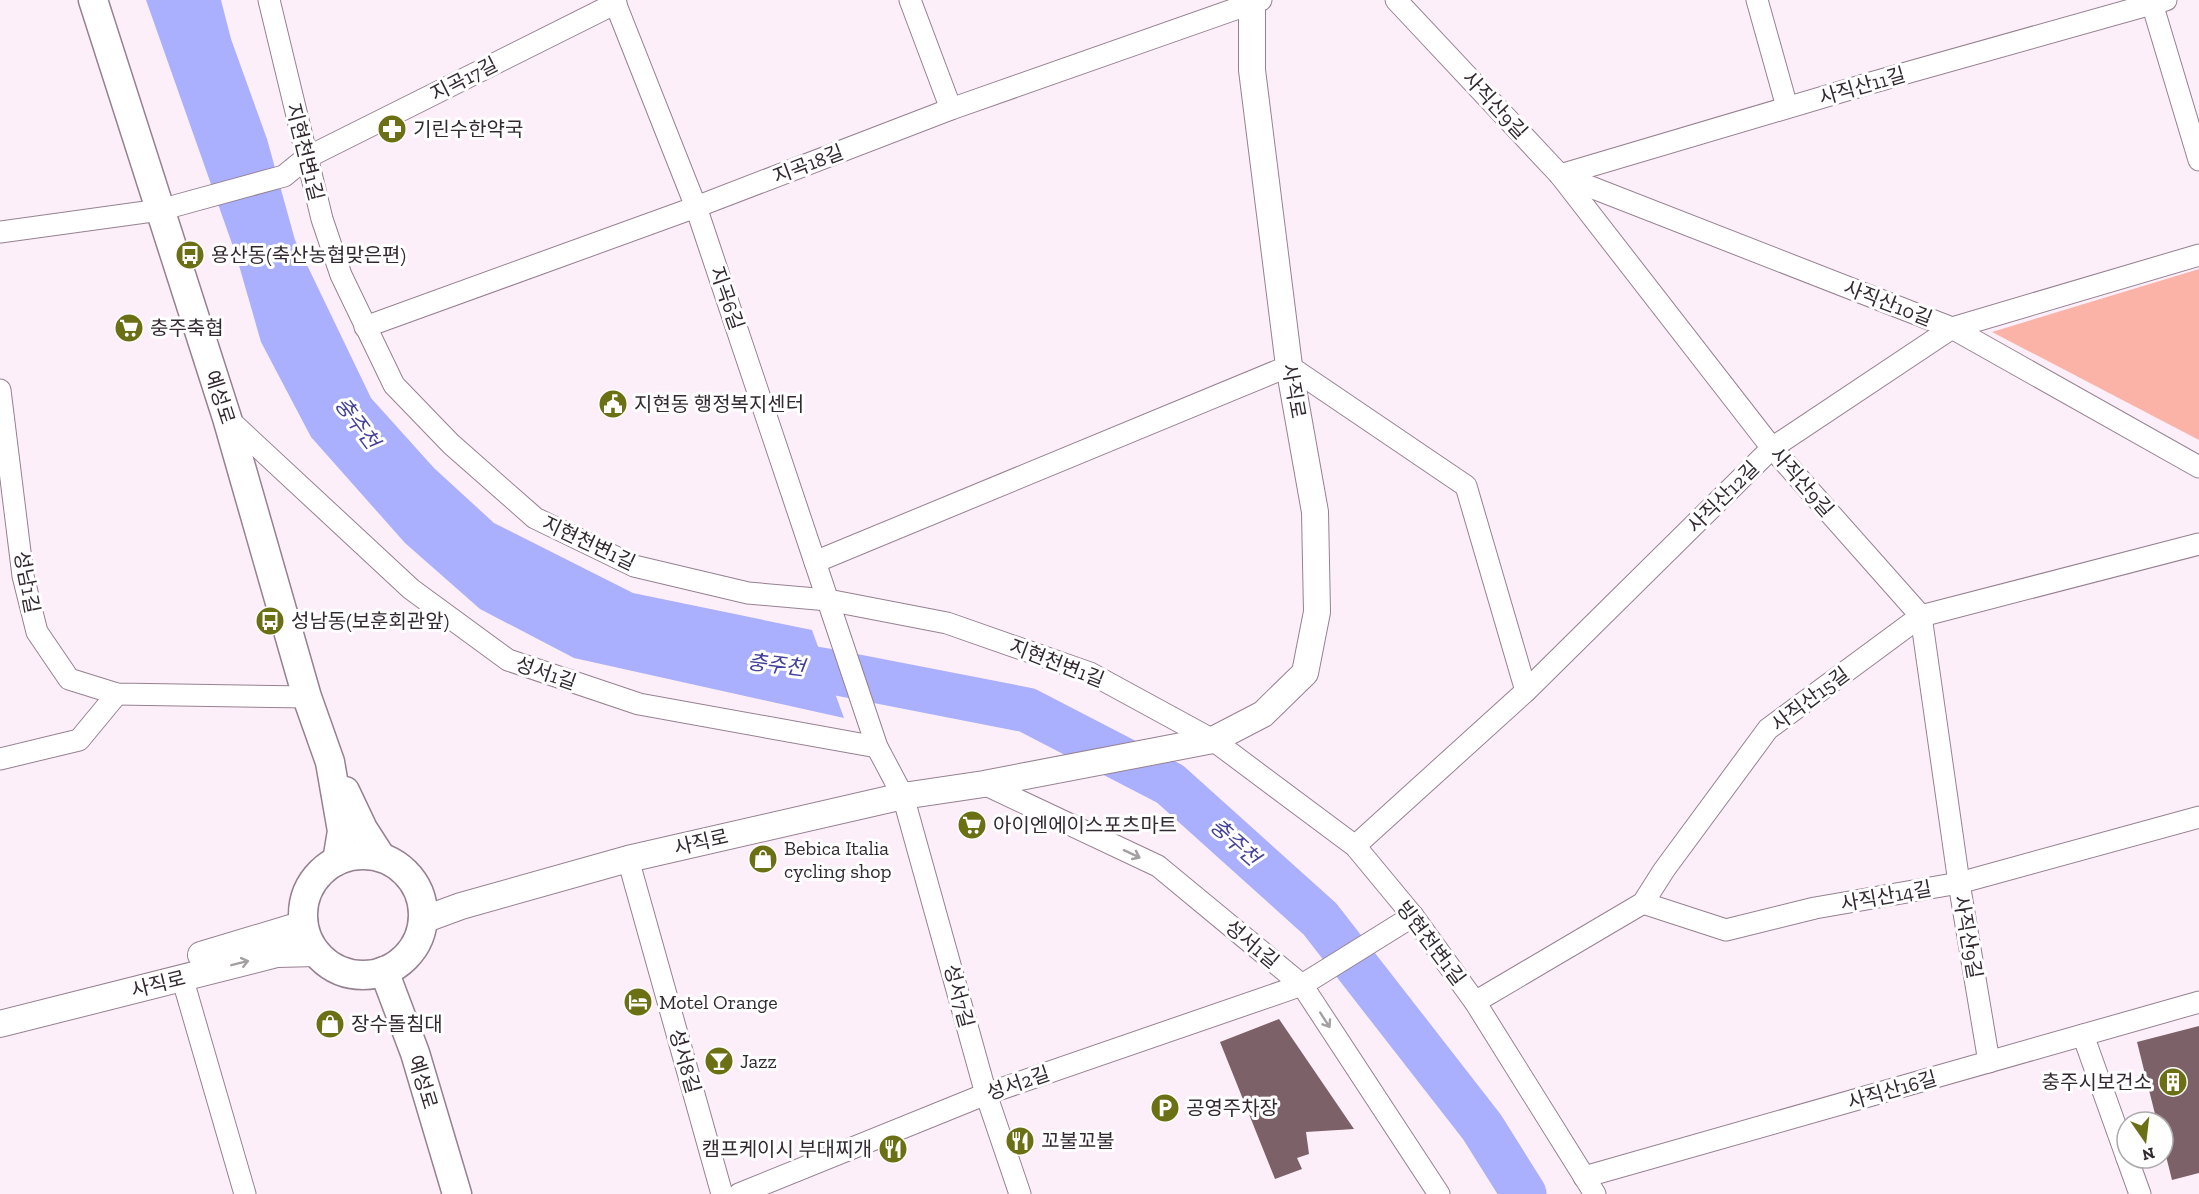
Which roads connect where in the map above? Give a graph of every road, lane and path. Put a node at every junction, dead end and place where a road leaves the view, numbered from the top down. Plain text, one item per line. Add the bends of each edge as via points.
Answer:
1 (93, 0) edge
2 (269, 0) edge
3 (910, 0) edge
4 (1396, 0) edge
5 (1757, 0) edge
6 (1255, 1) edge
7 (2156, 1) edge
8 (615, 2) edge
9 (1787, 107) junction
10 (951, 109) junction
11 (306, 158) junction
12 (2199, 160) edge
13 (1560, 175) junction
14 (696, 207) junction
15 (160, 210) junction
16 (0, 232) edge
17 (2199, 255) edge
18 (365, 327) junction
19 (1952, 328) junction
20 (1289, 366) junction
21 (0, 390) edge
22 (227, 418) junction
23 (1772, 448) junction
24 (2199, 467) edge
25 (2199, 544) edge
26 (815, 562) junction
27 (828, 600) junction
28 (1921, 616) junction
29 (1526, 691) junction
30 (117, 694) junction
31 (308, 697) junction
32 (1213, 741) junction
33 (877, 747) junction
34 (0, 759) edge
35 (330, 762) junction
36 (984, 784) junction
37 (903, 796) junction
38 (2199, 817) edge
39 (1354, 846) junction
40 (381, 857) junction
41 (628, 859) junction
42 (337, 861) junction
43 (1959, 883) junction
44 (1643, 903) junction
45 (1413, 916) junction
46 (423, 920) junction
47 (304, 924) junction
48 (317, 953) junction
49 (384, 971) junction
50 (182, 977) junction
51 (1302, 985) junction
52 (1475, 1002) junction
53 (2199, 1002) edge
54 (0, 1006) edge
55 (0, 1024) edge
56 (2083, 1035) junction
57 (1989, 1062) junction
58 (986, 1094) junction
59 (2115, 1124) edge
60 (2131, 1170) edge
61 (1589, 1186) edge
62 (245, 1194) edge
63 (456, 1194) edge
64 (722, 1194) edge
65 (739, 1194) edge
66 (1020, 1194) edge
67 (1439, 1194) edge
68 (2140, 1194) edge

1 - 15 main road, 예성로
2 - 11 street, 지현천변1길
3 - 10 street
4 - 13 street, 사직산9길
5 - 9 street
6 - 10 street, 지곡18길
6 - 20 street, 사직로 via 1252,70
7 - 9 street, 사직산11길
7 - 12 street
8 - 11 street, 지곡17길
8 - 14 street, 지곡6길
9 - 13 street, 사직산11길
10 - 14 street, 지곡18길
11 - 15 street, 지곡17길 via 284,176
11 - 18 street, 지현천변1길 via 341,275
13 - 19 street, 사직산10길
13 - 23 street, 사직산9길
14 - 18 street, 지곡18길
14 - 26 street, 지곡6길
15 - 16 street
15 - 22 main road, 예성로
17 - 19 street, 사직산12길
18 - 27 street, 지현천변1길 via 394,385 451,444 535,518 634,566 748,593
19 - 23 street, 사직산12길
19 - 24 street, 사직산10길
20 - 26 street
20 - 29 street via 1466,486
20 - 32 street, 사직로 via 1315,512 1317,612 1305,673 1263,714
21 - 30 street, 성남1길 via 23,576 37,632 69,679
22 - 31 main road, 예성로
22 - 33 street, 성서1길 via 411,589 508,660 639,704
23 - 28 street, 사직산9길
23 - 29 street, 사직산12길
25 - 28 street, 사직산15길
26 - 27 street, 지곡6길
27 - 32 street, 지현천변1길 via 947,623 1090,673
27 - 33 street, 지곡6길
28 - 43 street, 사직산9길
28 - 44 street, 사직산15길 via 1768,729
29 - 39 street, 사직산12길
30 - 31 street, 성남1길
30 - 34 street via 79,740
31 - 35 main road, 예성로
32 - 36 street, 사직로
32 - 39 street, 빙현천변1길
33 - 37 street, 성서7길
35 - 40 main road
35 - 42 main road via 342,831
36 - 37 street, 사직로
36 -> 51 street, 성서1길 via 1158,866
37 - 41 street, 사직로
37 - 58 street, 성서7길
38 - 43 street, 사직산14길
39 - 45 street, 빙현천변1길
40 - 42 main road via 351,856
40 - 46 main road via 408,874 423,904
41 - 46 street, 사직로
41 - 64 street, 성서8길
42 - 47 main road via 314,880 305,901
43 - 44 street, 사직산14길 via 1815,908 1726,930
43 - 57 street, 사직산9길
44 - 52 street, 사직산15길
45 - 51 street, 성서2길
45 - 52 street, 빙현천변1길
46 - 49 main road via 420,937 411,951
47 - 48 main road
47 - 54 street, 사직로 via 176,962
48 - 49 main road via 348,973
50 -> 48 street, 사직로 via 276,954
49 - 63 main road, 예성로 via 415,1053
50 - 55 street, 사직로
50 - 62 street
51 - 58 street, 성서2길
51 -> 67 street, 성서1길
52 - 61 street, 빙현천변1길
53 - 56 street, 사직산16길
56 - 57 street, 사직산16길
56 - 59 street
57 - 61 street, 사직산16길
58 - 65 street, 성서2길
58 - 66 street, 성서7길
60 - 68 street

